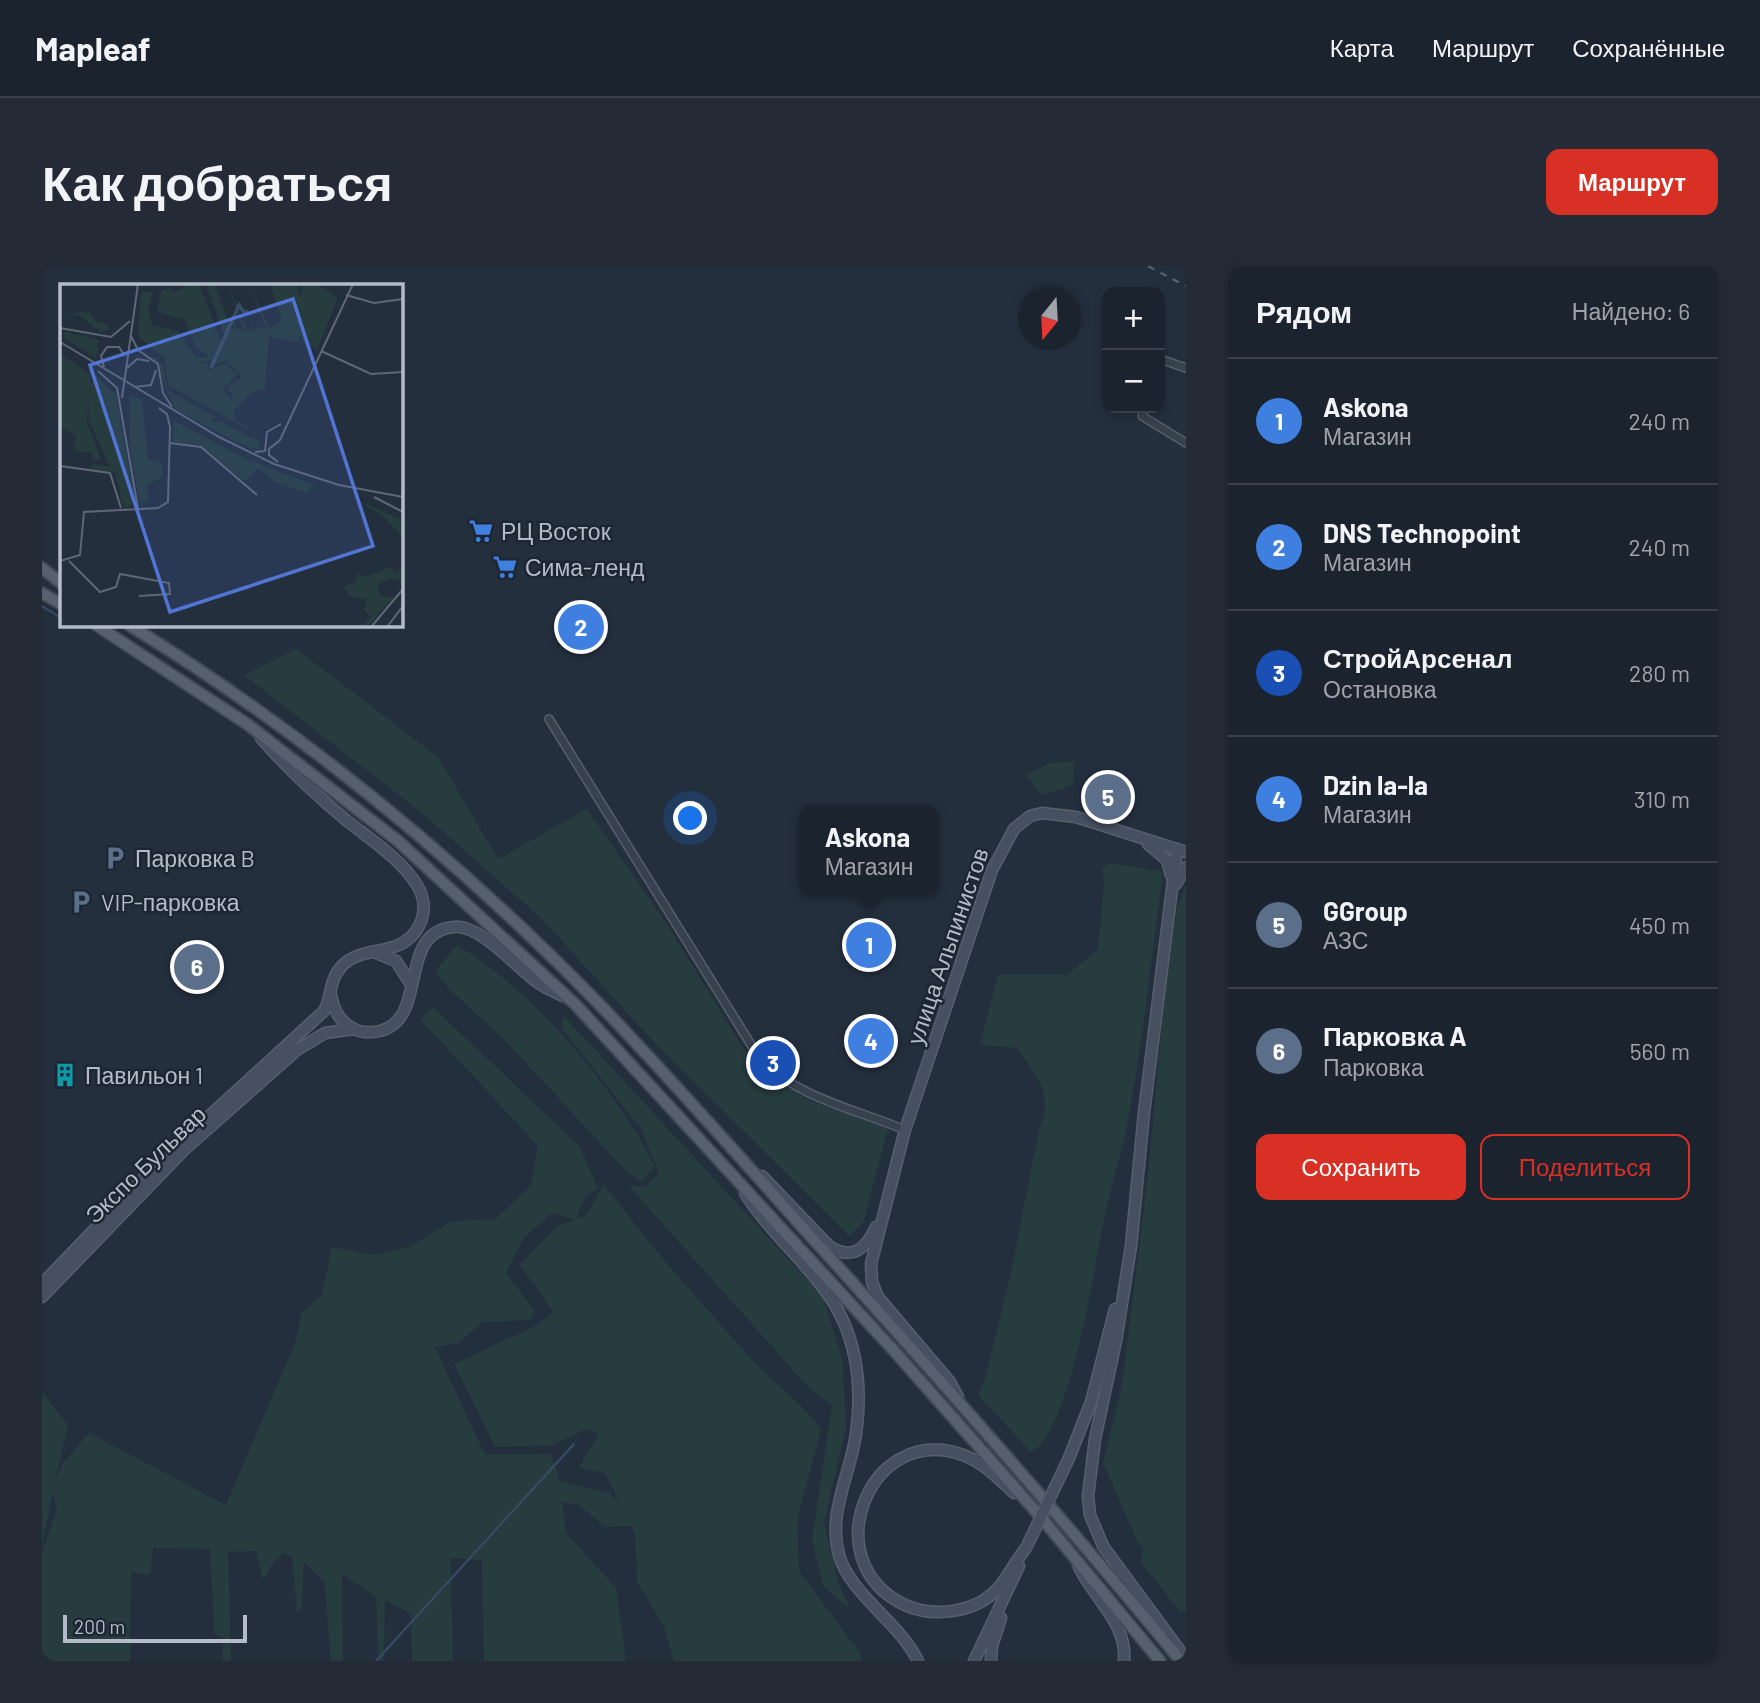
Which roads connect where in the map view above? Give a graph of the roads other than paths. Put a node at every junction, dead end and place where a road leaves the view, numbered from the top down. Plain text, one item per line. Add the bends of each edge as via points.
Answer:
1 (1165, 361) edge
2 (1186, 368) edge
3 (1143, 413) edge
4 (1186, 443) edge
5 (42, 568) edge
6 (42, 574) edge
7 (60, 583) edge
8 (60, 583) edge
9 (42, 594) edge
10 (59, 603) edge
11 (97, 626) edge
12 (131, 626) edge
13 (549, 719) dead end
14 (253, 730) junction
15 (1125, 834) junction
16 (1182, 851) edge
17 (1186, 867) edge
18 (1172, 892) junction
19 (1169, 915) junction
20 (376, 953) junction
21 (410, 983) junction
22 (331, 988) junction
23 (575, 1004) junction
24 (354, 1029) junction
25 (905, 1130) junction
26 (741, 1158) junction
27 (734, 1175) junction
28 (1136, 1196) junction
29 (882, 1213) junction
30 (42, 1284) edge
31 (42, 1297) edge
32 (963, 1404) junction
33 (1040, 1516) junction
34 (1027, 1547) junction
35 (1074, 1558) junction
36 (1014, 1577) junction
37 (1184, 1660) edge
38 (918, 1661) edge
39 (974, 1661) edge
40 (991, 1661) edge
41 (1124, 1661) edge
42 (1160, 1661) edge

1 - 2 street
3 - 4 street
5 - 7 main road
6 - 8 main road
9 - 10 main road
11 - 14 main road
12 - 26 main road via 258,710 434,849 603,1008
13 - 25 street via 758,1056 775,1074 806,1092
14 - 20 main road, Экспо Бульвар via 308,787 399,864 417,886 424,910 417,928 398,945
14 - 23 main road via 398,841
15 - 16 main road, улица Альпинистов
15 - 18 main road via 1160,851 1171,870
15 - 25 main road, улица Альпинистов via 1076,817 1042,813 1014,828 992,870
16 - 18 main road
17 - 19 main road
18 - 19 main road
19 - 28 main road
20 - 21 main road via 396,961
20 - 22 main road, Экспо Бульвар via 348,960 337,971
21 - 23 main road, Экспо Бульвар via 429,938 442,929 459,927 482,937 540,984
21 - 24 main road, Экспо Бульвар via 408,1005 392,1026 373,1032
22 - 24 main road via 336,1012
22 - 30 main road, Экспо Бульвар via 320,1015 160,1161
23 - 27 main road
24 - 31 main road, Экспо Бульвар via 325,1033 297,1050 184,1150
25 - 29 main road, улица Альпинистов
26 - 29 main road via 765,1177 830,1247 843,1254 863,1248
26 - 32 main road
27 - 33 main road
27 - 38 main road via 757,1213 828,1294 848,1332 857,1367 859,1408 836,1515 837,1545 850,1577 901,1634
28 - 34 main road, bridge via 1091,1402
28 - 37 main road via 1116,1342 1089,1480 1090,1515 1112,1560
29 - 32 main road via 871,1264 874,1290
32 - 37 main road
33 - 34 main road via 982,1465 964,1455 939,1451 911,1455 888,1467 865,1497 857,1523 859,1550 870,1575 890,1595 922,1610 961,1609 987,1598
33 - 35 main road
34 - 36 main road
35 - 41 main road via 1086,1583 1118,1625
35 - 42 main road
36 - 39 main road
36 - 40 main road

